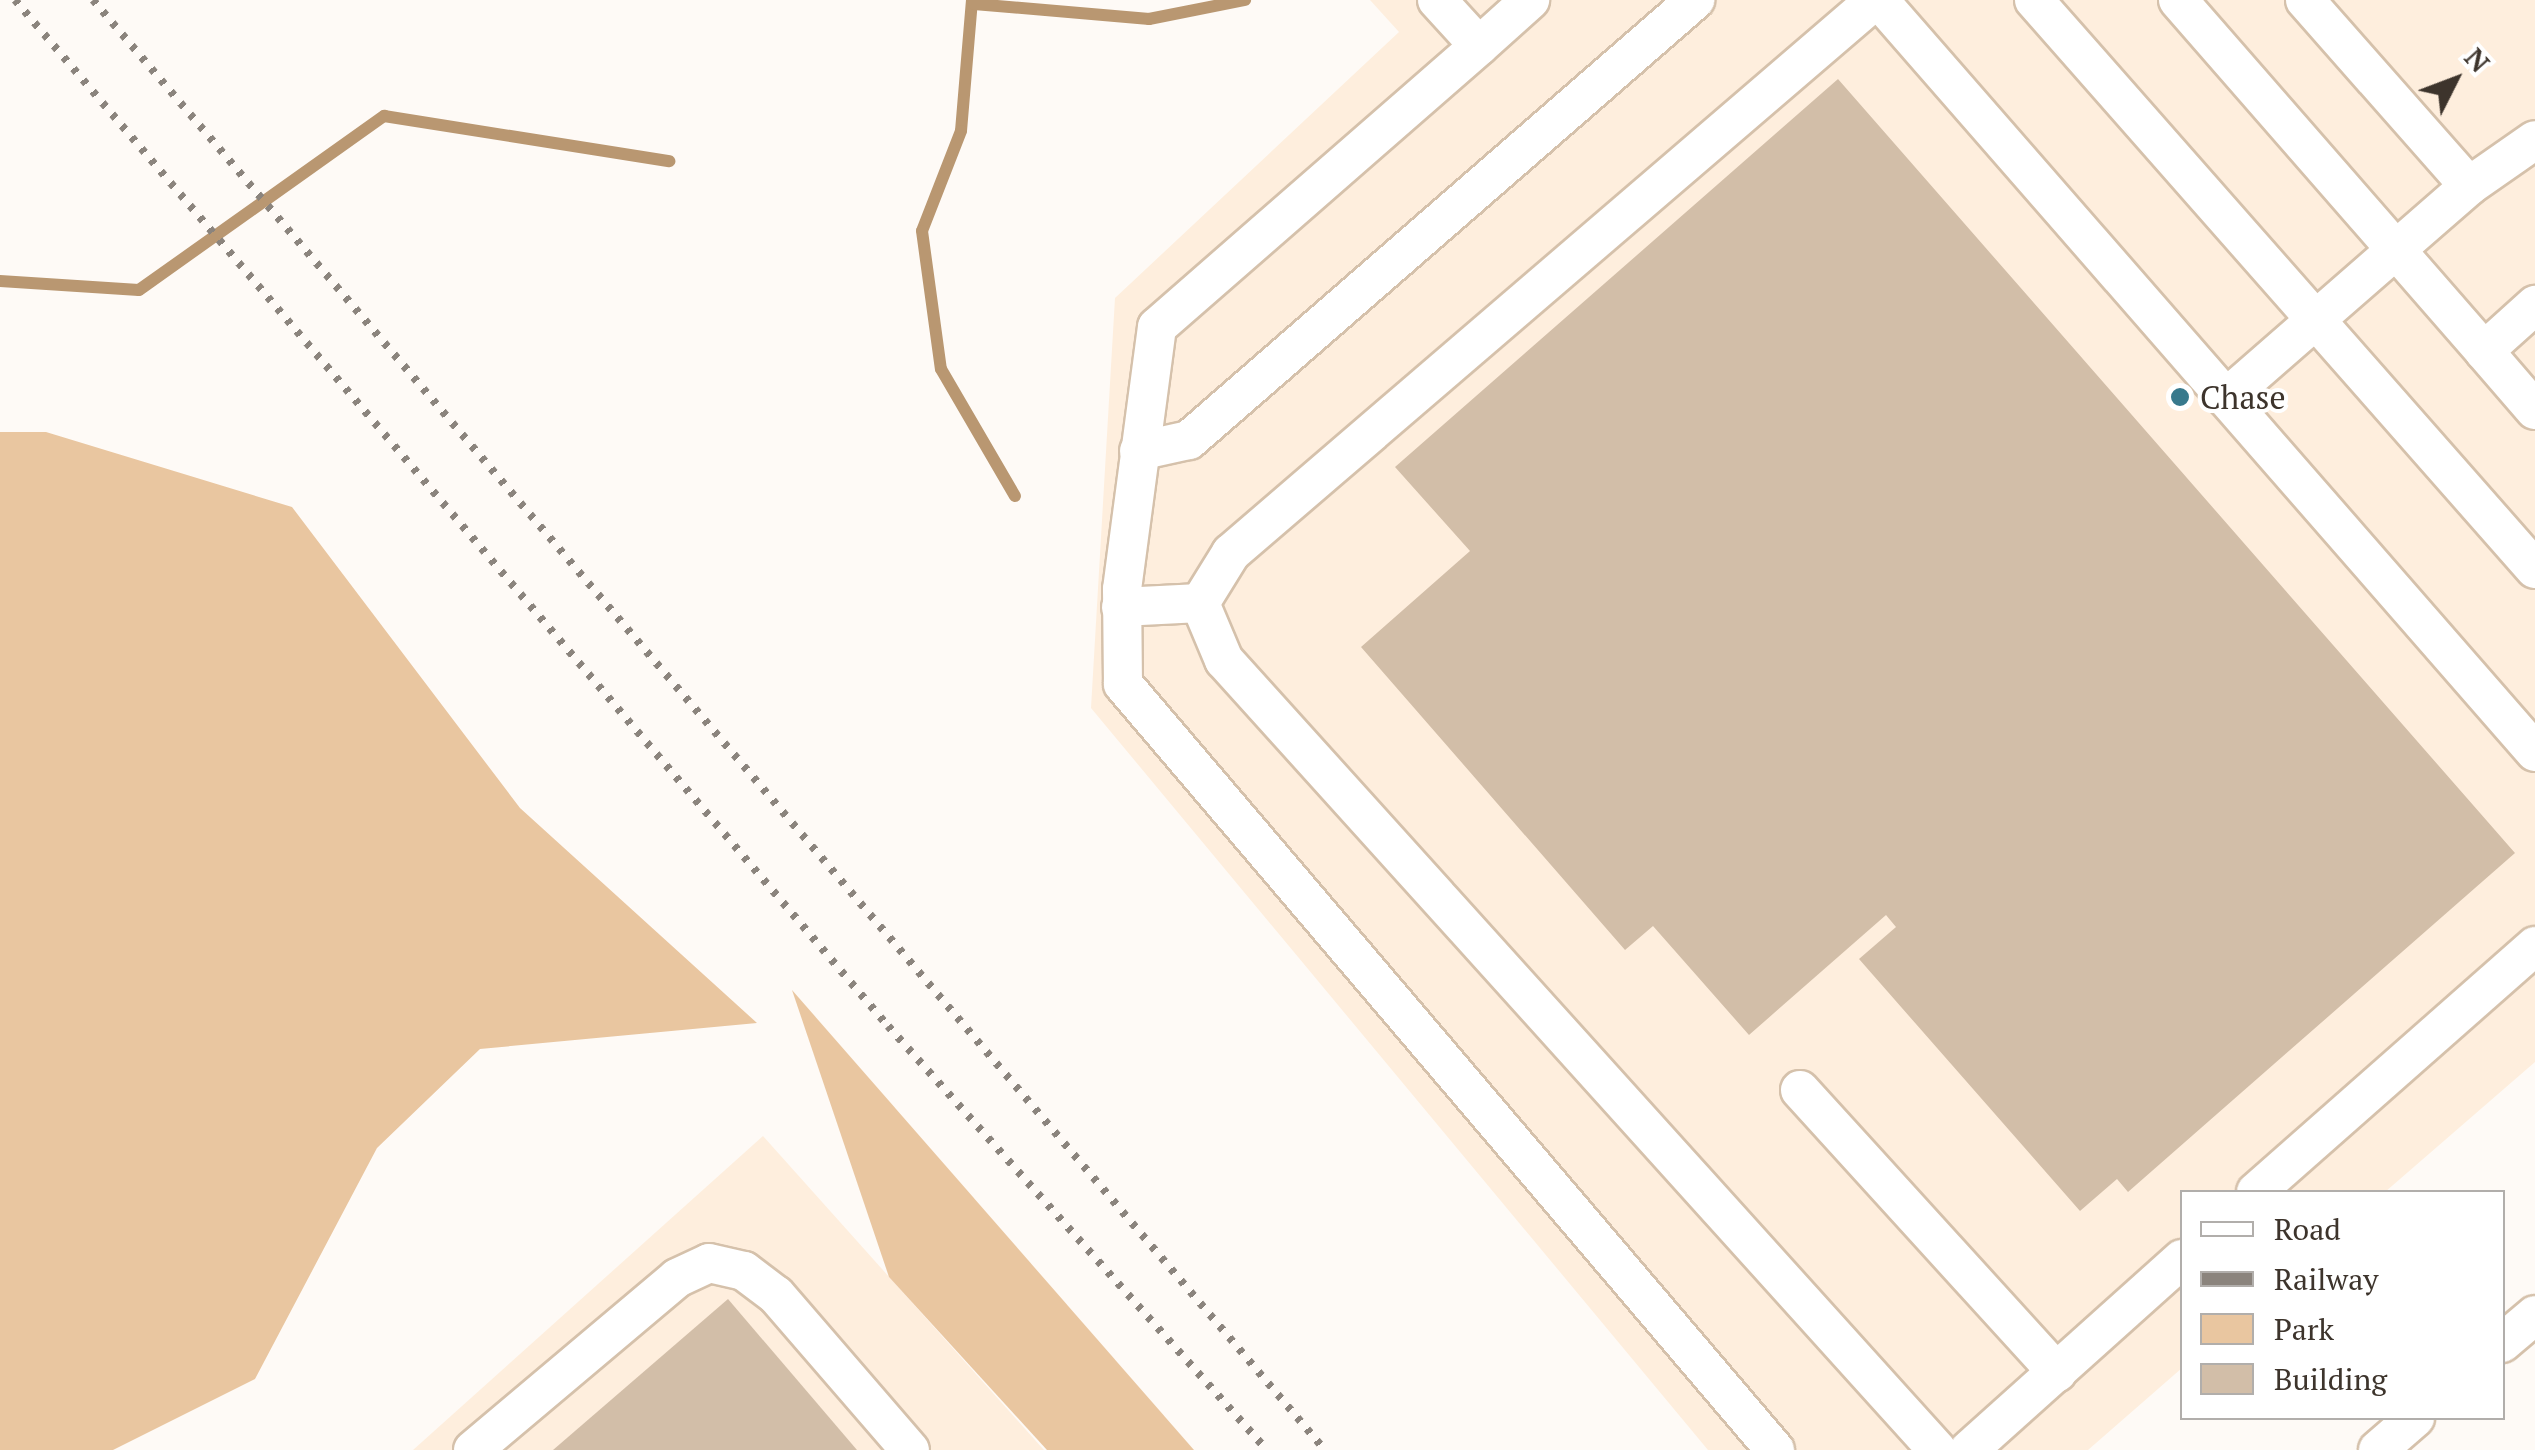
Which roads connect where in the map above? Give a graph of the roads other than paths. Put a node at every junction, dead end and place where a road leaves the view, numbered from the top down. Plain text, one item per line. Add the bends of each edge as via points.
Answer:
1 (1437, 0) edge
2 (1530, 0) edge
3 (1695, 0) edge
4 (1877, 0) edge
5 (2034, 0) edge
6 (2178, 0) edge
7 (2305, 0) edge
8 (1479, 46) junction
9 (2535, 140) edge
10 (2469, 186) junction
11 (2396, 248) junction
12 (2535, 305) edge
13 (2316, 318) junction
14 (2484, 351) junction
15 (2226, 398) junction
16 (2535, 410) edge
17 (1139, 450) junction
18 (2535, 569) edge
19 (1200, 603) junction
20 (1121, 607) junction
21 (2535, 752) edge
22 (2535, 946) edge
23 (1800, 1090) dead end
24 (2258, 1190) edge
25 (2180, 1261) edge
26 (2535, 1315) edge
27 (2505, 1340) edge
28 (2057, 1372) junction
29 (2414, 1420) edge
30 (473, 1450) edge
31 (910, 1450) edge
32 (1776, 1450) edge
33 (1937, 1450) edge
34 (1970, 1450) edge
35 (2378, 1450) edge

1 - 8 lane
2 - 8 lane
3 - 17 lane via 1189,440
4 - 15 lane
4 - 19 lane via 1231,553
5 - 13 lane
6 - 11 lane
7 - 10 lane
8 - 17 lane via 1158,327
9 - 10 lane
10 - 11 lane
11 - 13 lane
11 - 14 lane
12 - 14 lane
13 - 15 lane
13 - 18 lane
14 - 16 lane
15 - 21 lane
17 - 20 lane
19 - 20 lane
19 - 33 lane via 1224,660
20 - 32 lane via 1119,664 1130,698
22 - 24 lane
23 - 28 lane
25 - 28 lane
26 - 27 lane
28 - 34 lane
29 - 35 lane
30 - 31 lane via 677,1278 710,1263 744,1271 776,1294

